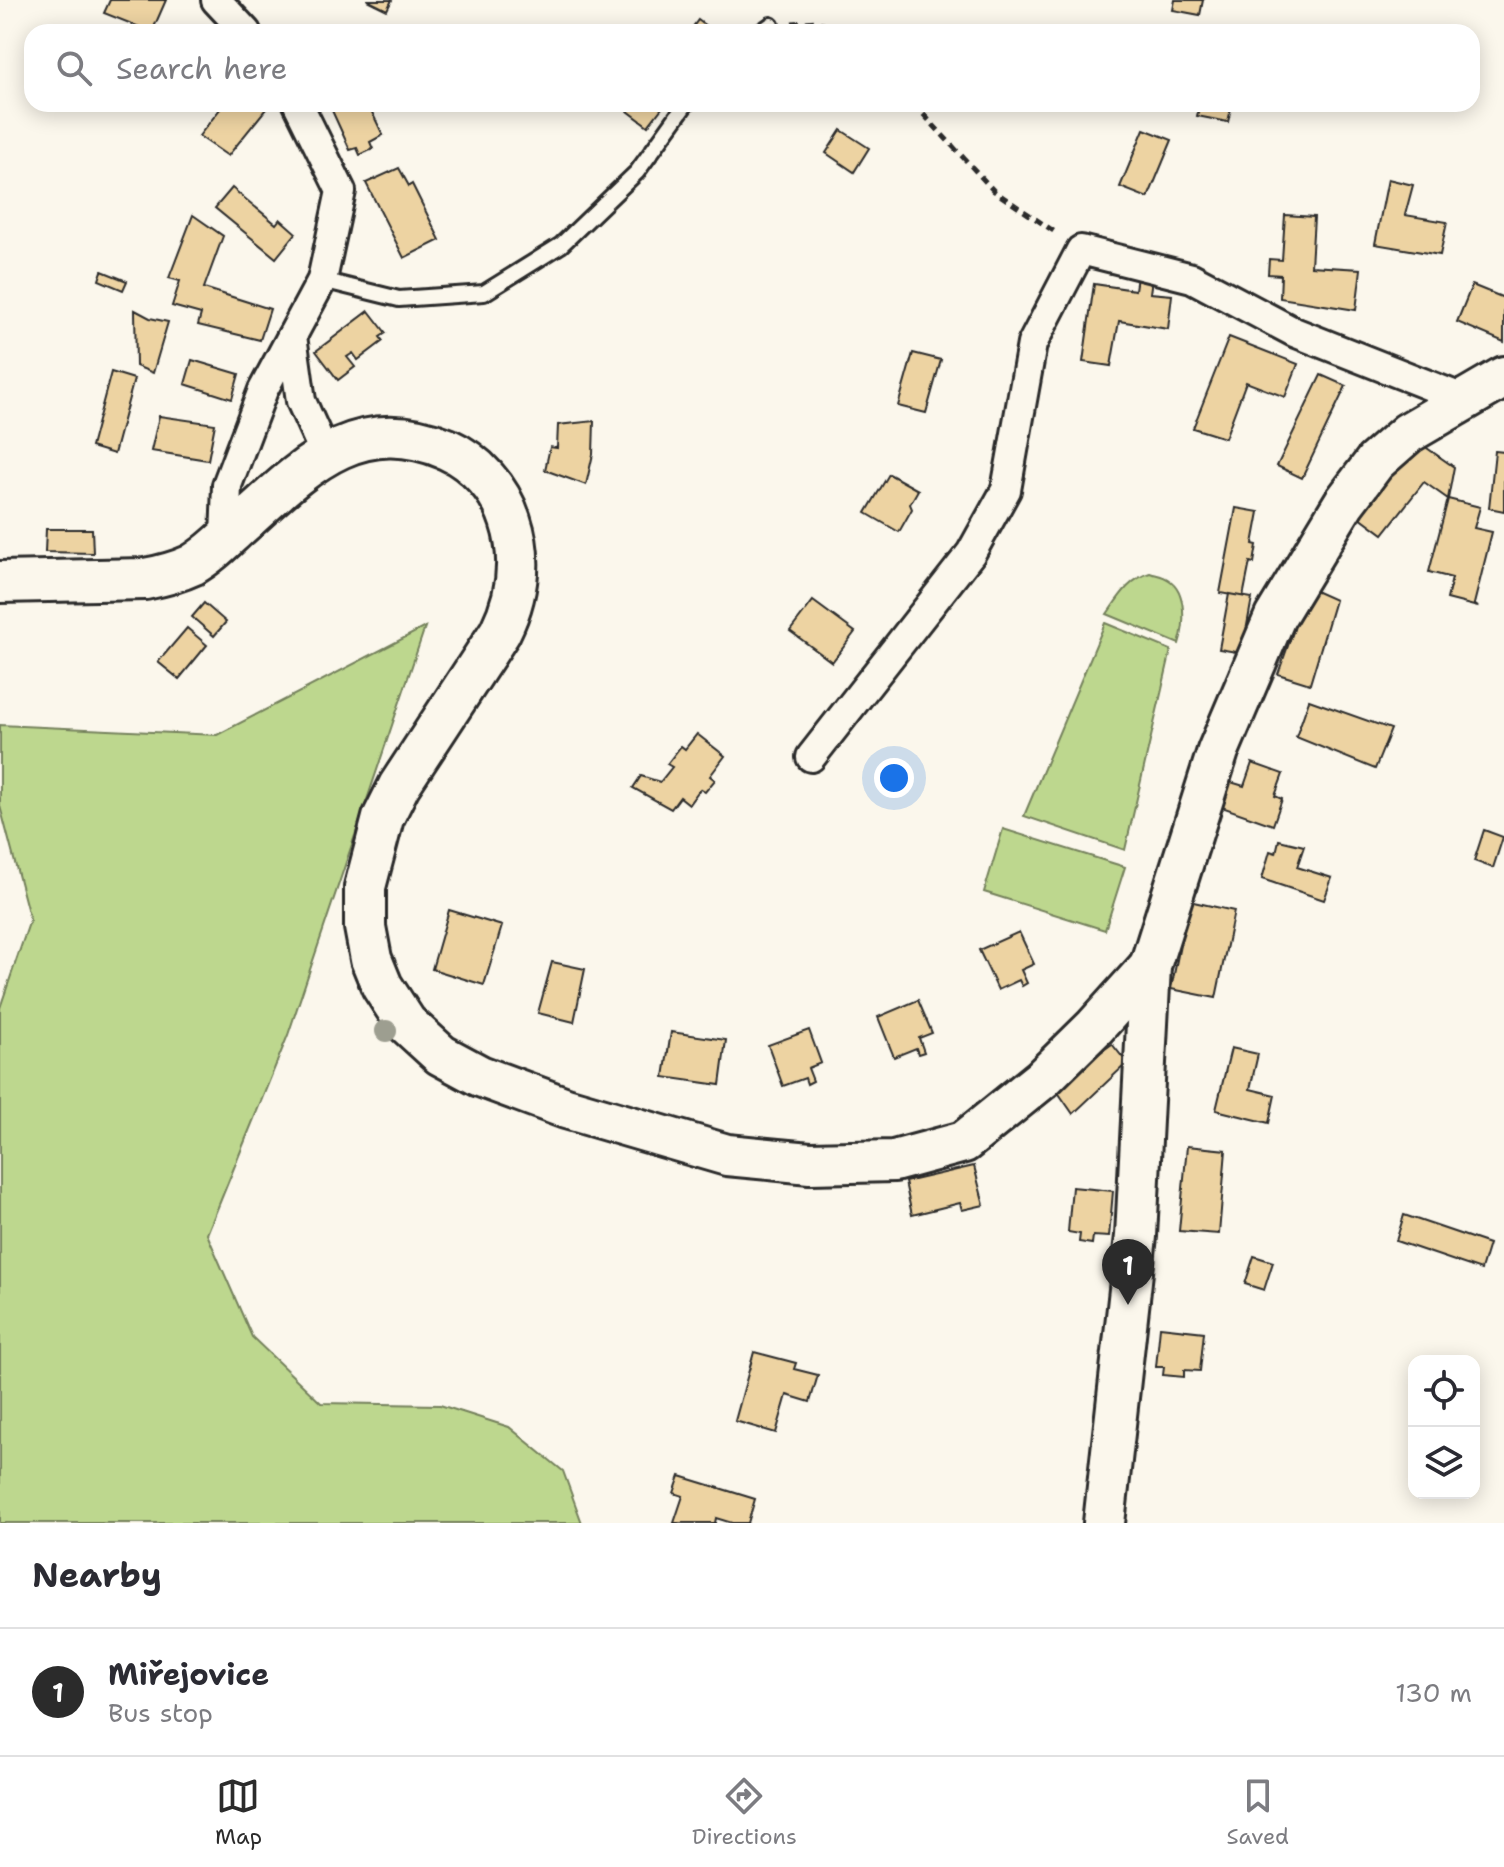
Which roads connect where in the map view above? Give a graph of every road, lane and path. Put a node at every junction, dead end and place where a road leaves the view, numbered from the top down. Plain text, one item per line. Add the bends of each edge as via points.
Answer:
1 (216, 0) edge
2 (238, 24) edge
3 (796, 24) edge
4 (823, 24) edge
5 (302, 112) edge
6 (680, 112) edge
7 (921, 112) edge
8 (1081, 250) junction
9 (322, 280) junction
10 (292, 336) junction
11 (1504, 377) edge
12 (1466, 400) junction
13 (325, 454) junction
14 (225, 539) junction
15 (0, 582) edge
16 (811, 757) dead end
17 (1150, 966) junction
18 (1104, 1523) edge

1 - 2 street
3 - 4 path
5 - 9 street via 341,191
6 - 9 lane via 637,172 561,245 484,293 399,299
7 - 8 path via 994,191
8 - 12 street via 1192,278 1294,332
8 - 16 street via 1032,344 1006,490 971,553
9 - 10 street
10 - 13 street via 301,401
10 - 14 street via 263,390 227,485
11 - 12 street
12 - 17 street via 1408,433 1375,462 1275,617 1218,751
13 - 14 street
13 - 17 street via 369,438 430,442 480,470 506,507 516,538 518,566 510,613 399,786 383,818 365,887 365,927 382,986 406,1023 441,1055 480,1076 566,1108 727,1155 810,1163 894,1161 964,1142 1042,1079
14 - 15 street via 166,575
17 - 18 street via 1136,1236

